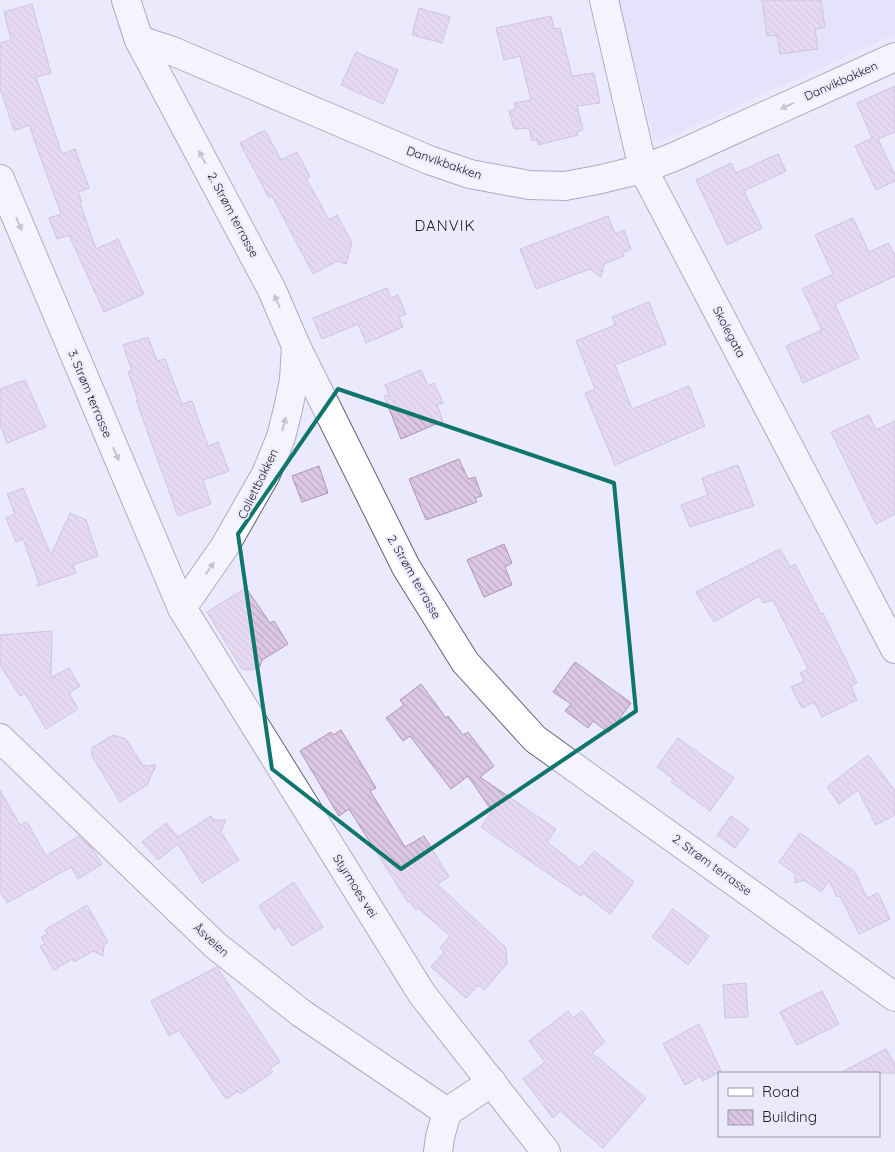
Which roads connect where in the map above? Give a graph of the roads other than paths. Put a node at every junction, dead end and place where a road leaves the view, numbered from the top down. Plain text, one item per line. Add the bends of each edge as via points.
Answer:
1 (126, 0) edge
2 (604, 0) edge
3 (139, 40) junction
4 (895, 57) edge
5 (643, 169) junction
6 (0, 179) edge
7 (296, 346) junction
8 (182, 608) junction
9 (895, 649) edge
10 (0, 738) edge
11 (895, 997) edge
12 (492, 1082) junction
13 (447, 1112) junction
14 (438, 1152) edge
15 (546, 1152) edge

1 - 3 street, 2. Strøm terrasse
2 - 5 street, Skolegata
3 - 5 street, Danvikbakken via 470,174 530,186 565,186
7 -> 3 street, 2. Strøm terrasse via 272,290
4 -> 5 street, Danvikbakken
5 - 9 street, Skolegata
6 -> 8 street, 3. Strøm terrasse
8 -> 7 street, Collettbakken via 225,546 266,474 288,410
7 - 11 street, 2. Strøm terrasse via 406,567 465,662 535,739
8 - 12 street, Styrmoes vei via 422,994
10 - 13 street, Åsveien via 215,945 301,1013
12 - 13 street
12 - 15 street, Styrmoes vei
13 - 14 street

